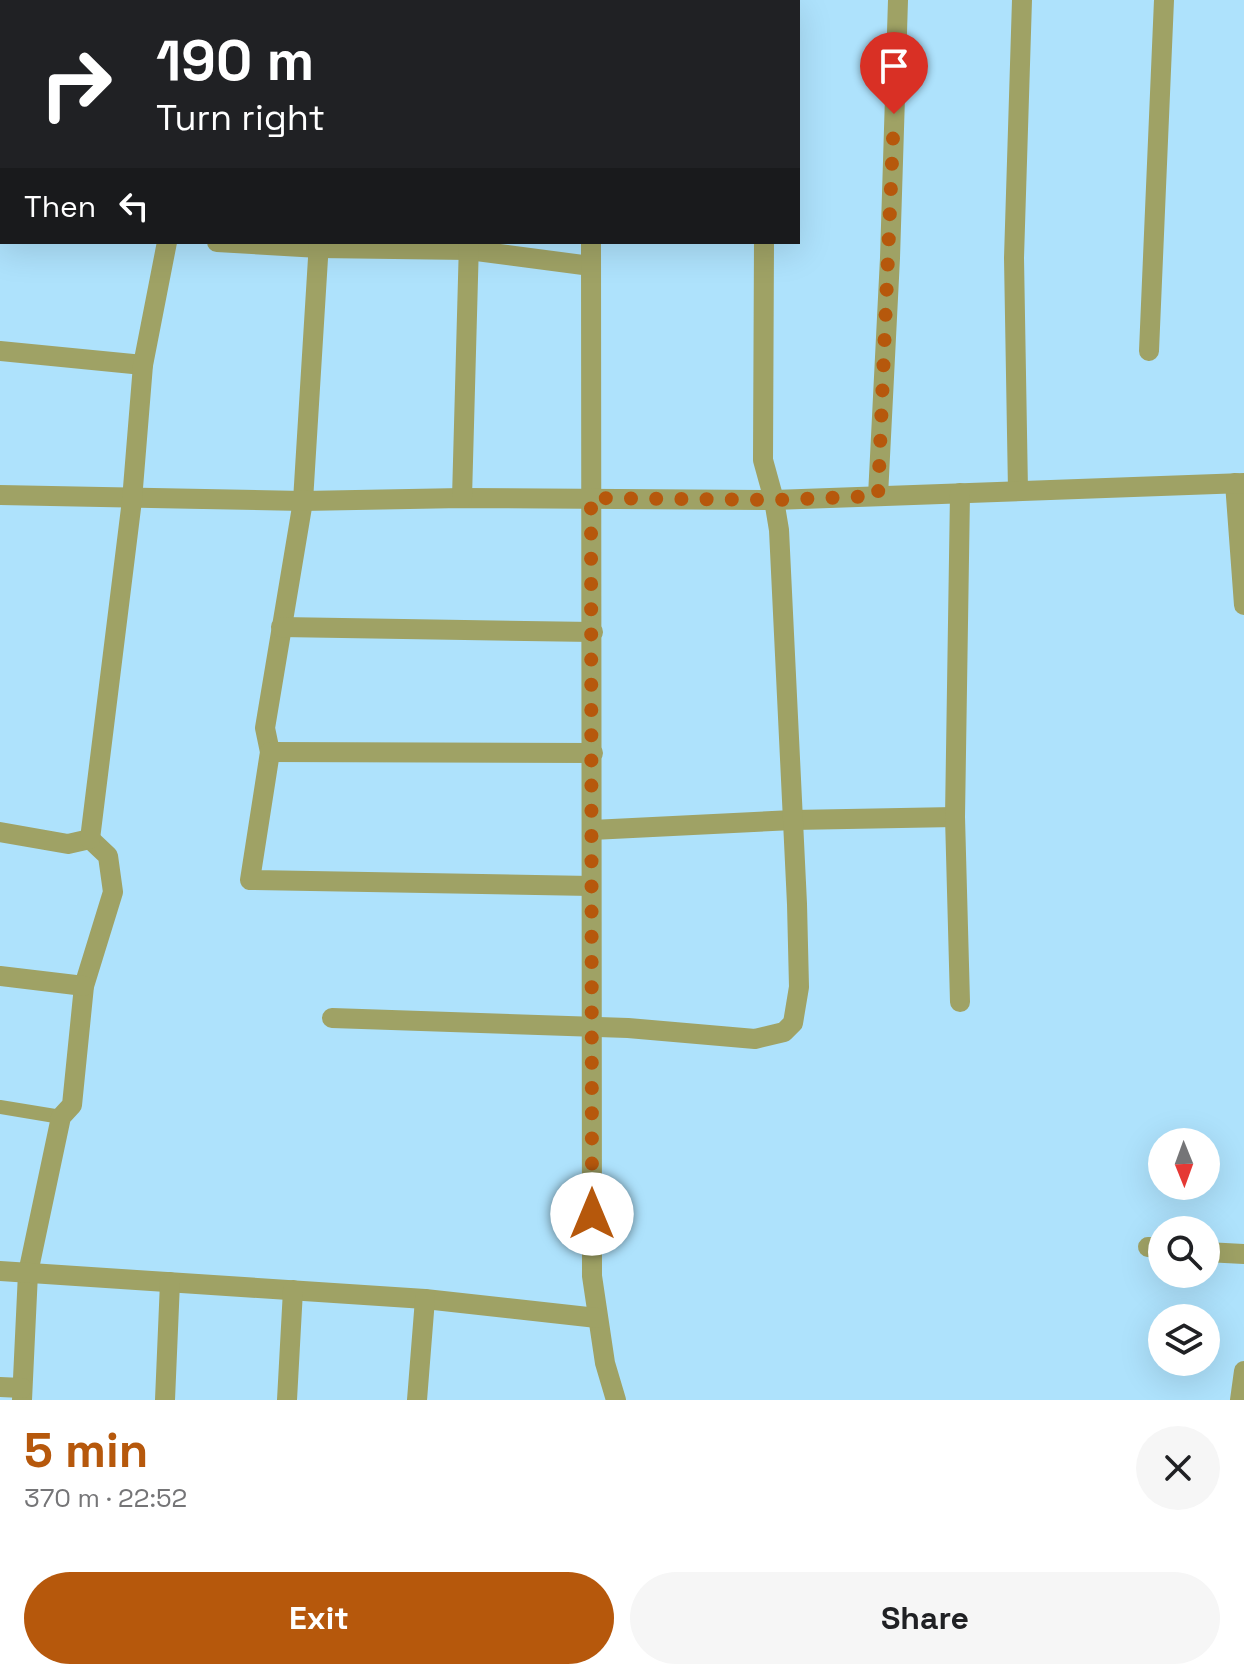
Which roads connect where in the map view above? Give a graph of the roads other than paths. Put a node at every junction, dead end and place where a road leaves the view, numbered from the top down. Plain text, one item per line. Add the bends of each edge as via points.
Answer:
1 (898, 0) edge
2 (1022, 0) edge
3 (1164, 0) edge
4 (167, 244) edge
5 (285, 244) edge
6 (591, 244) edge
7 (764, 244) edge
8 (319, 245) edge
9 (469, 246) edge
10 (591, 266) junction
11 (0, 351) edge
12 (1149, 351) dead end
13 (143, 365) junction
14 (1239, 483) edge
15 (1018, 491) junction
16 (960, 493) junction
17 (0, 495) edge
18 (878, 496) junction
19 (462, 498) junction
20 (591, 498) junction
21 (132, 500) junction
22 (774, 500) junction
23 (303, 501) junction
24 (1244, 605) edge
25 (281, 627) junction
26 (593, 632) junction
27 (270, 752) junction
28 (593, 753) junction
29 (955, 817) junction
30 (793, 820) junction
31 (592, 830) junction
32 (0, 832) edge
33 (90, 839) junction
34 (591, 886) junction
35 (0, 976) edge
36 (84, 986) junction
37 (960, 1002) dead end
38 (332, 1018) dead end
39 (592, 1028) junction
40 (0, 1107) edge
41 (61, 1117) junction
42 (1220, 1253) edge
43 (1244, 1254) edge
44 (0, 1271) edge
45 (28, 1273) junction
46 (170, 1282) junction
47 (293, 1290) junction
48 (425, 1299) junction
49 (597, 1318) junction
50 (1244, 1371) edge
51 (0, 1387) edge
52 (22, 1394) edge
53 (165, 1400) edge
54 (287, 1400) edge
55 (417, 1400) edge
56 (616, 1400) edge
57 (1240, 1400) edge

1 - 18 street
2 - 15 street via 1014,258
3 - 12 street
4 - 13 street
5 - 8 street
6 - 10 street
7 - 22 street via 763,460
8 - 9 street
8 - 23 street
9 - 10 street
9 - 19 street
10 - 20 street
11 - 13 street
13 - 21 street
14 - 15 street
14 - 24 street
15 - 16 street
16 - 18 street
16 - 29 street
17 - 21 street
18 - 22 street
19 - 20 street
19 - 23 street
20 - 22 street
20 - 26 street
21 - 23 street
21 - 33 street
22 - 30 street
23 - 25 street
25 - 26 street
25 - 27 street via 265,728
26 - 28 street
27 - 28 street
27 - 34 street via 250,880
28 - 31 street
29 - 30 street
29 - 37 street
30 - 31 street
30 - 39 street via 799,987 793,1023 784,1032 755,1039
31 - 34 street
32 - 33 street via 68,844
33 - 36 street via 108,856 113,892
34 - 39 street
35 - 36 street
36 - 41 street via 72,1105
38 - 39 street
39 - 49 street via 592,1276
40 - 41 lane
41 - 45 street
42 - 43 street
44 - 45 street
45 - 46 street
45 - 52 street
46 - 47 street
46 - 53 street
47 - 48 street
47 - 54 street
48 - 49 street
48 - 55 street
49 - 56 street
50 - 57 street
51 - 52 street

